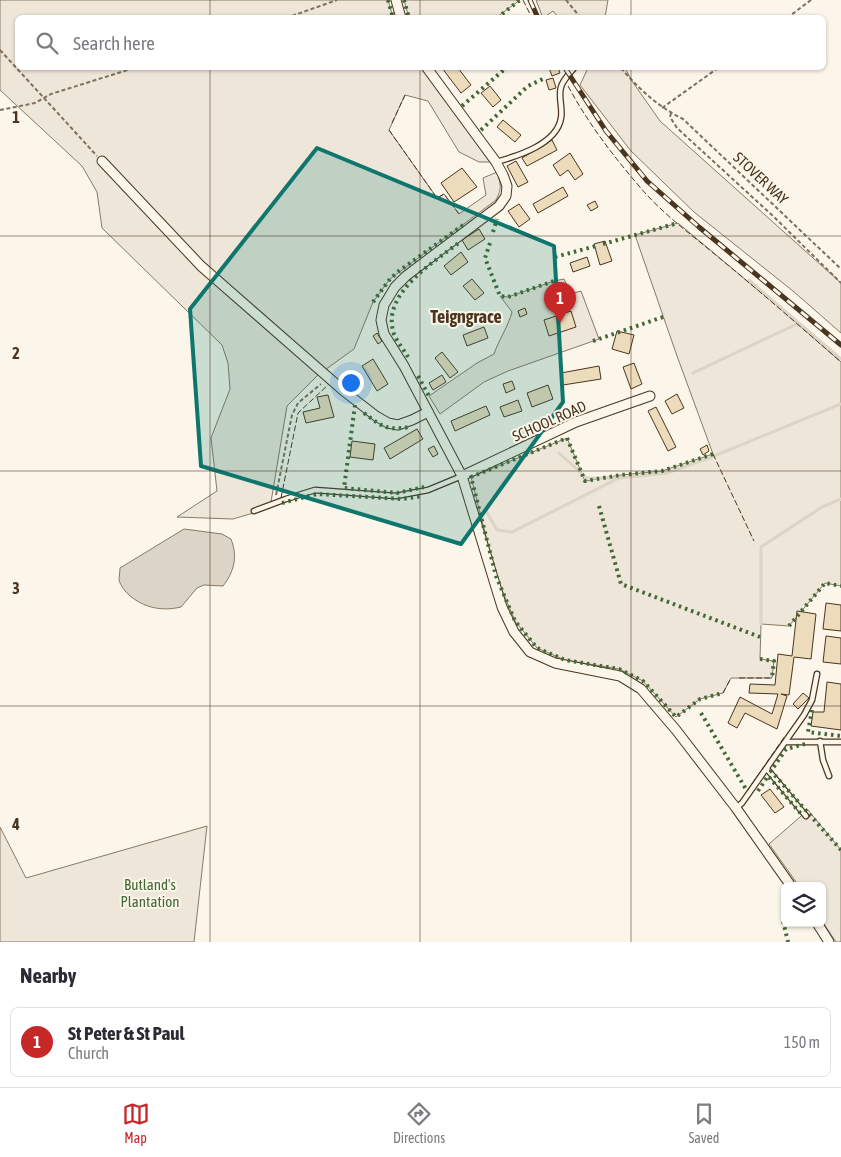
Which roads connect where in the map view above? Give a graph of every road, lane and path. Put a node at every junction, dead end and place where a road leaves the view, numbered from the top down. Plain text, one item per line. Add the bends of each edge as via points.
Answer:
1 (337, 0) edge
2 (396, 0) edge
3 (566, 0) edge
4 (811, 0) edge
5 (294, 15) edge
6 (400, 15) edge
7 (578, 15) edge
8 (791, 15) edge
9 (0, 50) edge
10 (15, 66) edge
11 (18, 70) edge
12 (128, 70) edge
13 (428, 70) edge
14 (572, 70) edge
15 (623, 70) edge
16 (715, 70) edge
17 (44, 98) junction
18 (662, 108) junction
19 (0, 110) edge
20 (671, 113) junction
21 (102, 161) joint
22 (496, 162) junction
23 (841, 269) edge
24 (841, 283) edge
25 (328, 378) junction
26 (650, 396) dead end
27 (428, 412) junction
28 (462, 476) junction
29 (274, 503) junction
30 (254, 511) dead end
31 (817, 674) dead end
32 (820, 741) junction
33 (786, 742) junction
34 (841, 742) edge
35 (767, 769) junction
36 (829, 776) dead end
37 (736, 808) junction
38 (806, 816) dead end
39 (788, 882) edge
40 (820, 927) edge
41 (829, 942) edge

1 - 5 path
2 - 6 street
3 - 7 path
4 - 8 path
9 - 10 path
11 - 17 path
12 - 17 path
13 - 22 street
14 - 22 lane via 561,85 562,117 551,138 526,152
15 - 18 path, STOVER WAY
16 - 18 path
17 - 19 path
17 - 21 path
18 - 20 path, STOVER WAY
20 - 23 path, STOVER WAY via 683,119
20 - 24 path via 677,128
21 - 25 street via 201,266
22 - 27 street via 507,186 506,196 499,206 406,276 384,305 381,320 384,334
25 - 27 street via 388,423 398,425
25 - 29 path via 298,403 292,415
26 - 28 street, SCHOOL ROAD via 576,422
27 - 28 street
28 - 29 lane via 428,490 396,496 315,490
28 - 37 street via 502,607 514,632 530,652 555,663 620,676 641,689
29 - 30 lane
31 - 33 lane via 812,700
32 - 33 lane
32 - 34 lane
32 - 36 lane
33 - 35 lane
35 - 37 lane
35 - 38 lane
37 - 39 street
40 - 41 street

